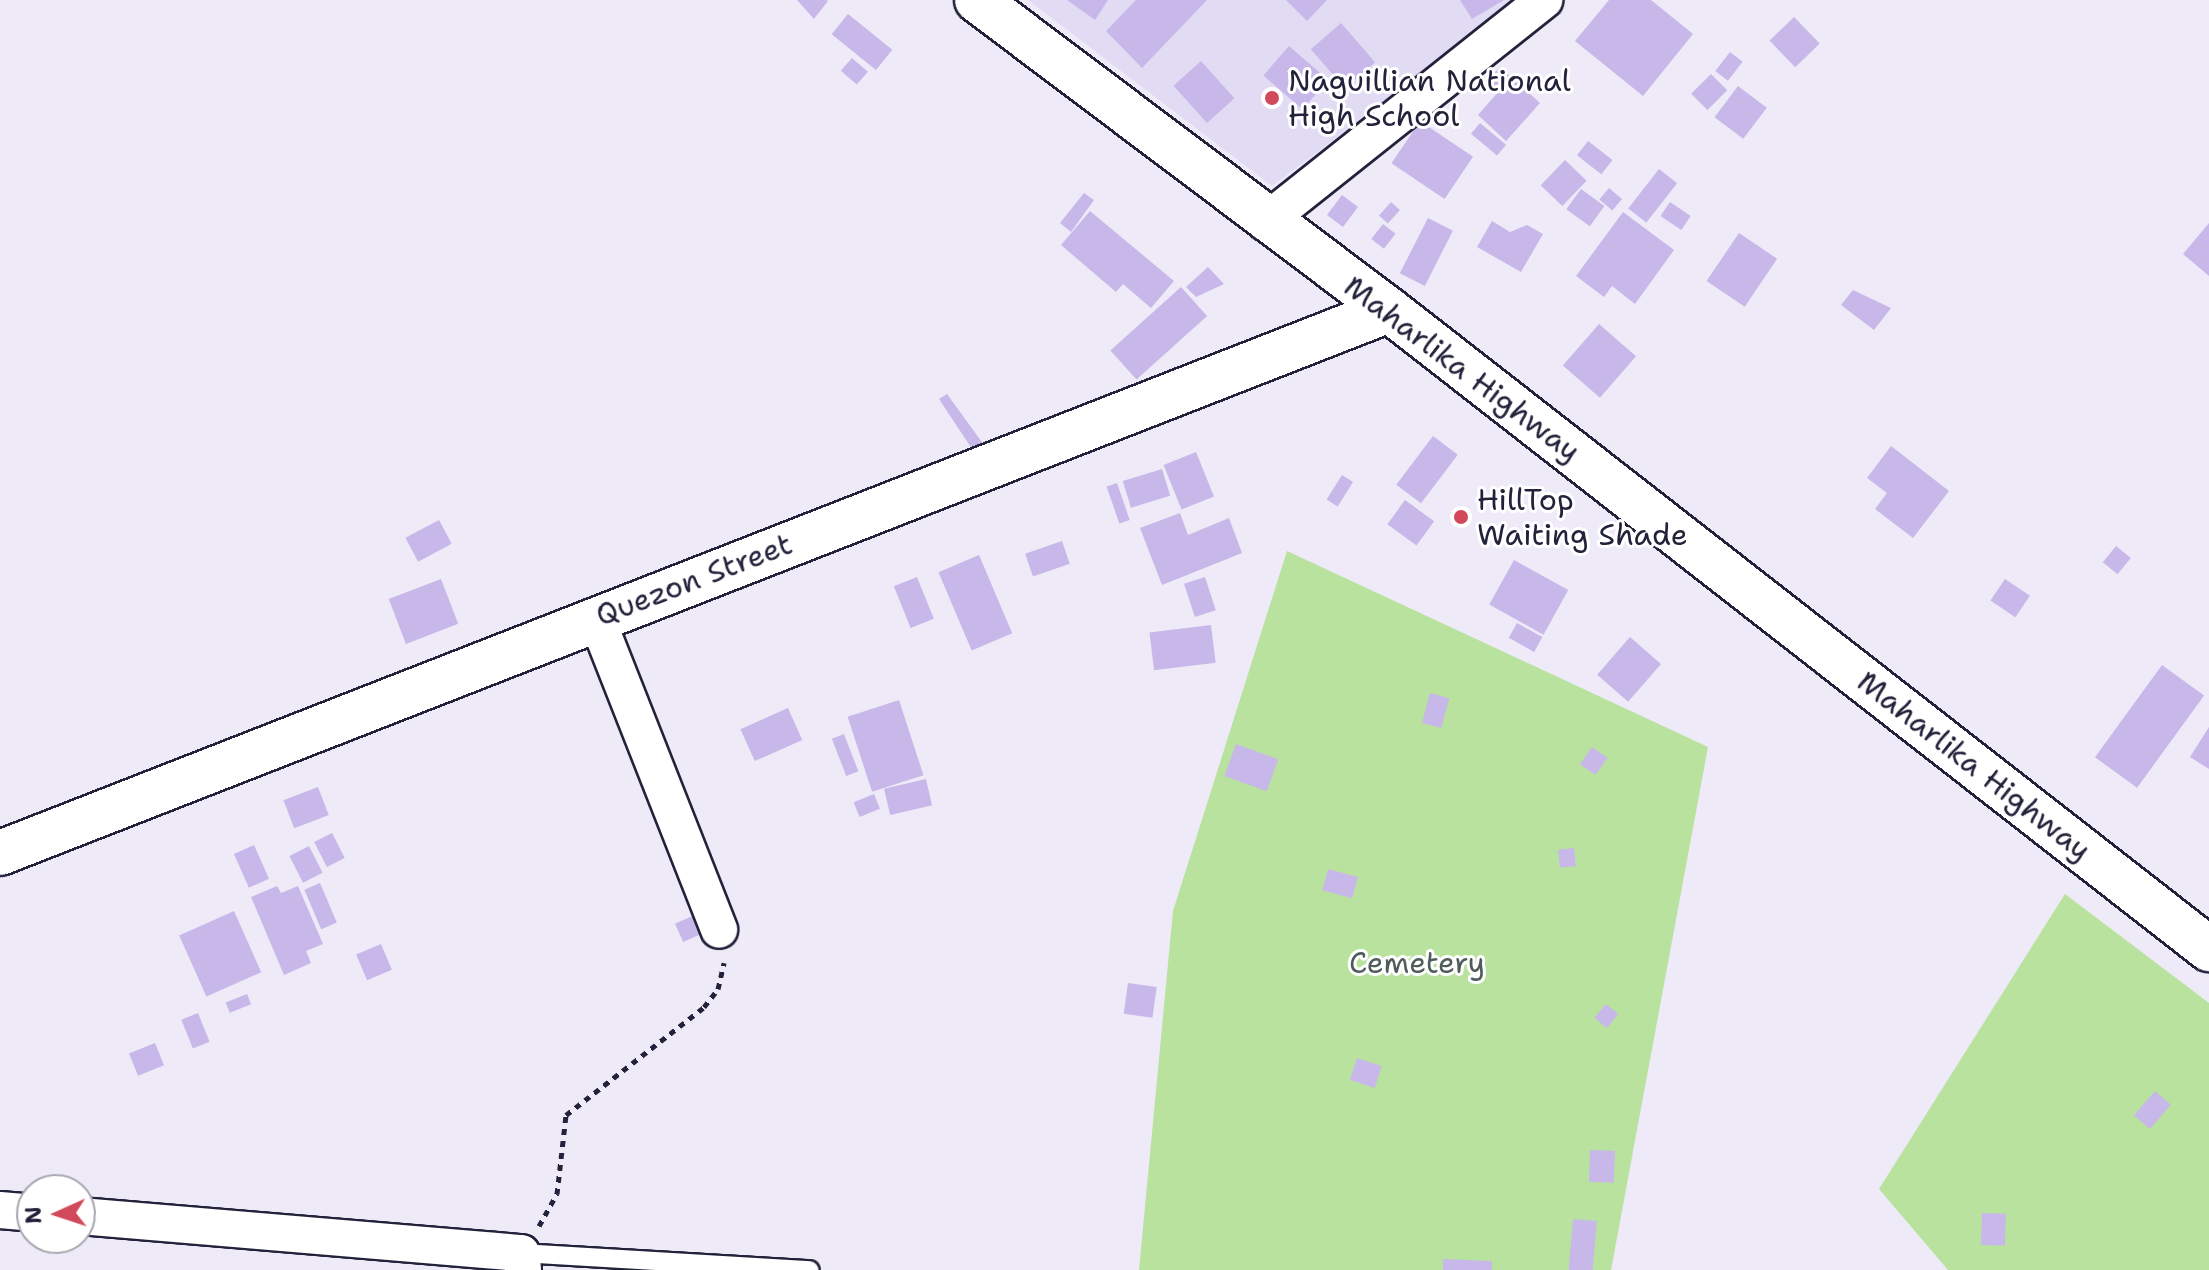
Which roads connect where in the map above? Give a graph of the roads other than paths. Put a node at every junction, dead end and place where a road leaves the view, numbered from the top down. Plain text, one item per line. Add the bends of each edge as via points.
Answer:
1 (977, 0) edge
2 (1544, 0) edge
3 (1265, 222) junction
4 (1389, 310) junction
5 (596, 617) junction
6 (0, 853) edge
7 (719, 930) road end
8 (2209, 949) edge
9 (96, 1218) edge
10 (522, 1262) edge
11 (810, 1270) edge

1 - 3 main road, Maharlika Highway
2 - 3 street
3 - 4 main road, Maharlika Highway
4 - 5 main road, Quezon Street
4 - 8 main road, Maharlika Highway
5 - 6 main road, Quezon Street
5 - 7 street
9 - 10 street
10 - 11 lane

